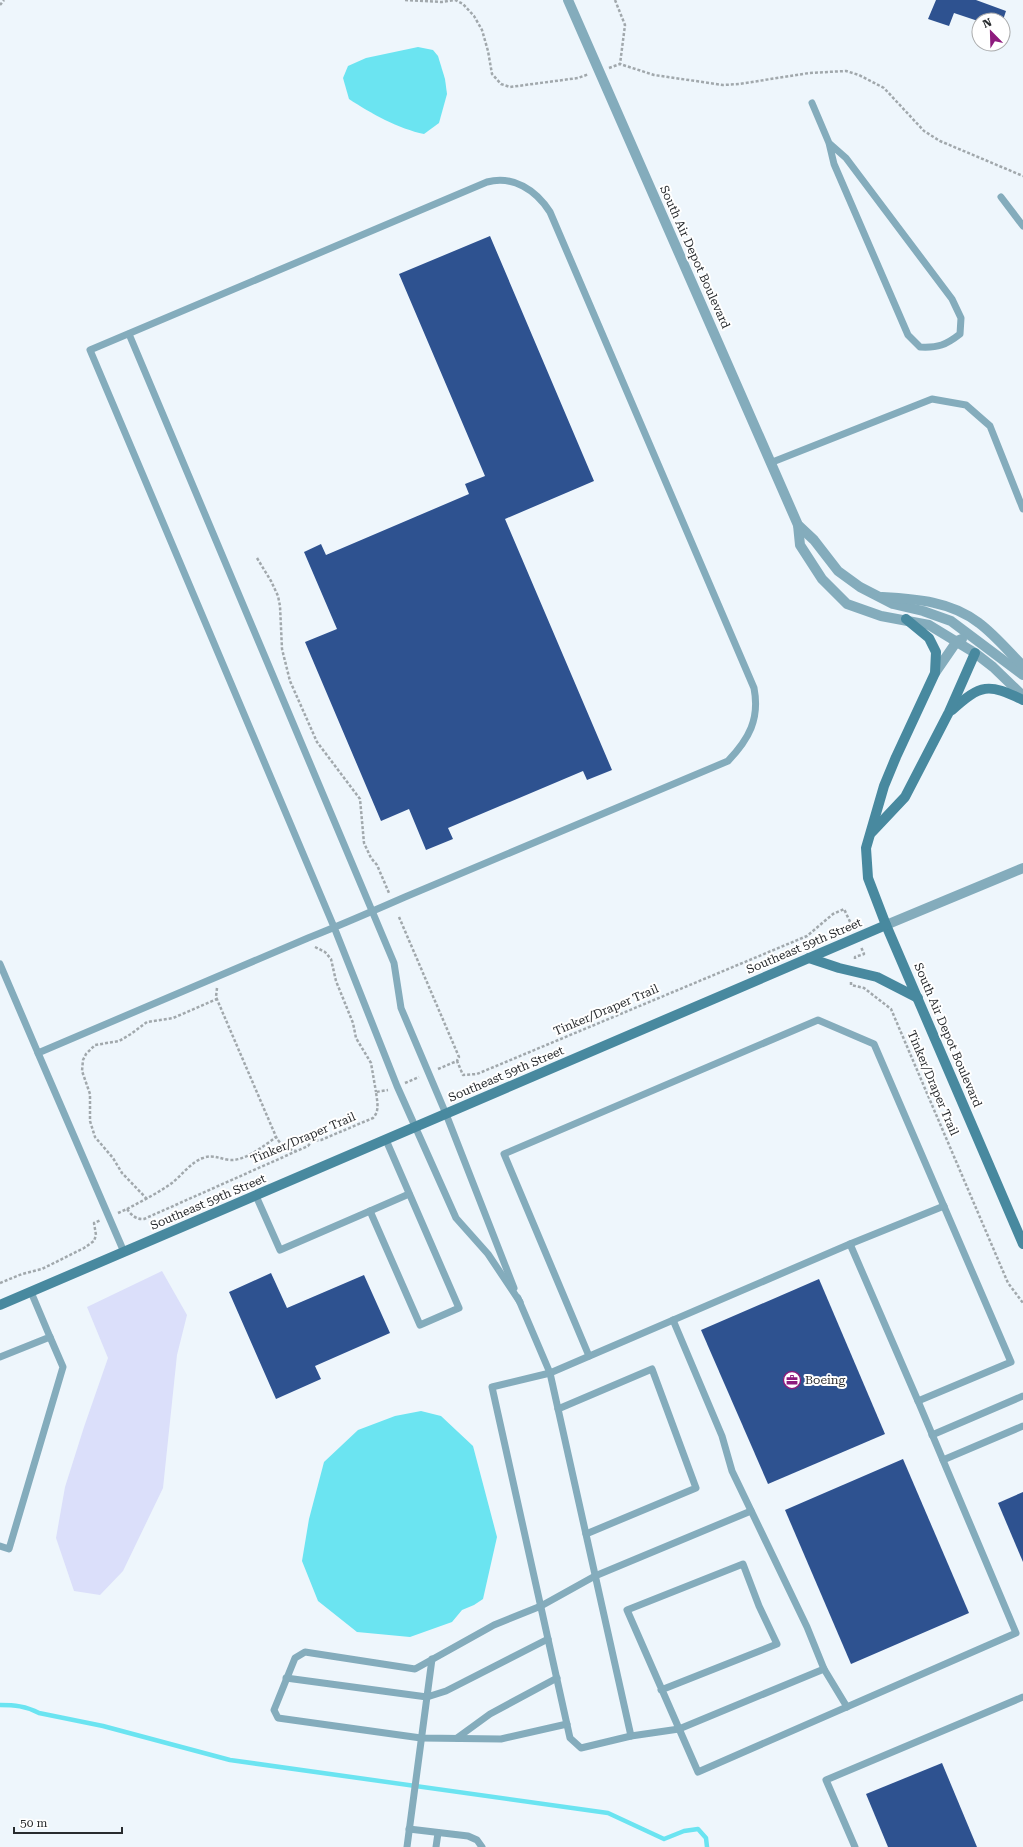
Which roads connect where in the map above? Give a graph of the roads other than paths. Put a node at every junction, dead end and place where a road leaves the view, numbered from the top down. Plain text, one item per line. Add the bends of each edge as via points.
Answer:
1 (568, 0) edge
2 (812, 103) dead end
3 (829, 143) junction
4 (1001, 197) dead end
5 (1023, 226) edge
6 (129, 334) junction
7 (770, 463) junction
8 (1023, 509) edge
9 (798, 525) junction
10 (880, 597) junction
11 (906, 619) junction
12 (971, 635) junction
13 (957, 641) junction
14 (975, 653) junction
15 (1023, 666) edge
16 (935, 674) junction
17 (1023, 675) edge
18 (1023, 696) edge
19 (1023, 700) edge
20 (950, 712) junction
21 (871, 834) junction
22 (1023, 868) edge
23 (372, 911) junction
24 (886, 925) junction
25 (334, 927) junction
26 (809, 958) junction
27 (0, 964) edge
28 (918, 998) junction
29 (38, 1053) junction
30 (446, 1114) junction
31 (416, 1128) junction
32 (386, 1140) junction
33 (409, 1194) junction
34 (256, 1196) junction
35 (944, 1206) junction
36 (370, 1211) junction
37 (850, 1244) junction
38 (1023, 1244) edge
39 (124, 1252) junction
40 (31, 1292) junction
41 (520, 1302) junction
42 (0, 1305) edge
43 (674, 1320) junction
44 (50, 1337) junction
45 (589, 1356) junction
46 (0, 1357) edge
47 (550, 1373) junction
48 (1023, 1396) edge
49 (918, 1401) junction
50 (558, 1409) junction
51 (1023, 1426) edge
52 (932, 1434) junction
53 (943, 1460) junction
54 (750, 1512) junction
55 (586, 1534) junction
56 (0, 1546) edge
57 (595, 1576) junction
58 (541, 1606) junction
59 (548, 1640) junction
60 (432, 1659) junction
61 (824, 1669) junction
62 (286, 1678) junction
63 (556, 1678) junction
64 (661, 1690) junction
65 (1023, 1696) edge
66 (427, 1697) junction
67 (847, 1707) junction
68 (567, 1724) junction
69 (679, 1728) junction
70 (631, 1736) junction
71 (421, 1738) junction
72 (457, 1738) junction
73 (409, 1829) junction
74 (438, 1833) junction
75 (407, 1847) edge
76 (436, 1847) edge
77 (482, 1847) edge
78 (855, 1847) edge

1 - 7 street, South Air Depot Boulevard
2 - 3 lane
3 - 3 lane via 834,164 908,335 920,347 931,348 946,344 960,334 961,318 952,299 846,158
4 - 5 lane
6 - 23 lane
6 - 23 lane via 487,182 510,180 527,188 550,212 754,688 754,720 743,744 728,761
6 - 25 lane via 90,350
7 - 8 lane via 932,399 966,405 990,426
7 - 9 street, South Air Depot Boulevard
9 - 10 street, South Air Depot Boulevard via 814,540 838,571 860,587
9 - 11 street, South Air Depot Boulevard via 800,545 822,579 847,604 882,616
10 - 12 street, South Air Depot Boulevard via 893,604 952,621
10 - 15 street, South Air Depot Boulevard via 922,599 956,609 979,623
11 - 13 street, South Air Depot Boulevard via 929,625
11 - 16 main road via 929,638 936,652
12 - 13 street
12 - 14 street
12 - 17 street, South Air Depot Boulevard
13 - 14 street, South Air Depot Boulevard
13 - 16 street
14 - 18 street
14 - 20 main road, South Air Depot Boulevard
16 - 21 main road, South Air Depot Boulevard via 887,780
19 - 20 main road via 1001,689 986,688 971,694
20 - 21 main road, South Air Depot Boulevard via 905,796
21 - 24 main road, South Air Depot Boulevard via 866,848 868,878
22 - 24 street, Southeast 59th Street
23 - 25 lane
23 - 30 lane via 394,963 401,1008
24 - 26 main road, Southeast 59th Street
24 - 28 main road, South Air Depot Boulevard
25 - 29 lane
25 - 31 lane
26 - 28 main road via 876,977
26 - 30 main road, Southeast 59th Street
27 - 29 lane
28 - 38 main road, South Air Depot Boulevard
29 - 39 lane
30 - 31 main road, Southeast 59th Street
30 - 41 lane
31 - 32 main road, Southeast 59th Street
31 - 41 lane via 456,1218 488,1254
32 - 33 lane
32 - 34 main road, Southeast 59th Street
33 - 36 lane
33 - 36 lane via 459,1308 420,1325
34 - 36 lane via 280,1250
34 - 39 main road, Southeast 59th Street
35 - 37 lane
35 - 45 lane via 874,1044 818,1020 504,1154
35 - 49 lane via 1011,1362
37 - 43 lane
37 - 49 lane
39 - 40 main road, Southeast 59th Street
40 - 42 main road, Southeast 59th Street
40 - 44 lane
41 - 47 lane
43 - 45 lane
43 - 54 lane
44 - 46 lane
44 - 56 lane via 63,1367 9,1549
45 - 47 lane
47 - 50 lane
47 - 58 lane via 492,1387
48 - 52 lane
49 - 52 lane
50 - 55 lane
50 - 55 lane via 652,1369 696,1488
51 - 53 lane
52 - 53 lane
53 - 67 lane via 1016,1633
54 - 57 lane
54 - 61 lane via 789,1588
55 - 57 lane
57 - 58 lane
57 - 70 lane
58 - 59 lane
58 - 60 lane via 494,1625
59 - 63 lane
59 - 66 lane via 446,1691
60 - 62 lane via 415,1668 305,1652 295,1658
60 - 66 lane
61 - 67 lane
61 - 69 lane
62 - 66 lane
62 - 71 lane via 274,1710 278,1718
63 - 68 lane
63 - 72 lane via 490,1714
64 - 64 lane via 627,1610 743,1564 777,1644
64 - 69 lane
65 - 78 lane via 826,1780
66 - 71 lane
67 - 69 lane via 698,1772
68 - 70 lane via 570,1738 581,1748
68 - 72 lane via 501,1739
69 - 70 lane
71 - 72 lane
71 - 73 lane
73 - 74 lane
73 - 75 lane
74 - 76 lane
74 - 77 lane via 468,1836 478,1840

